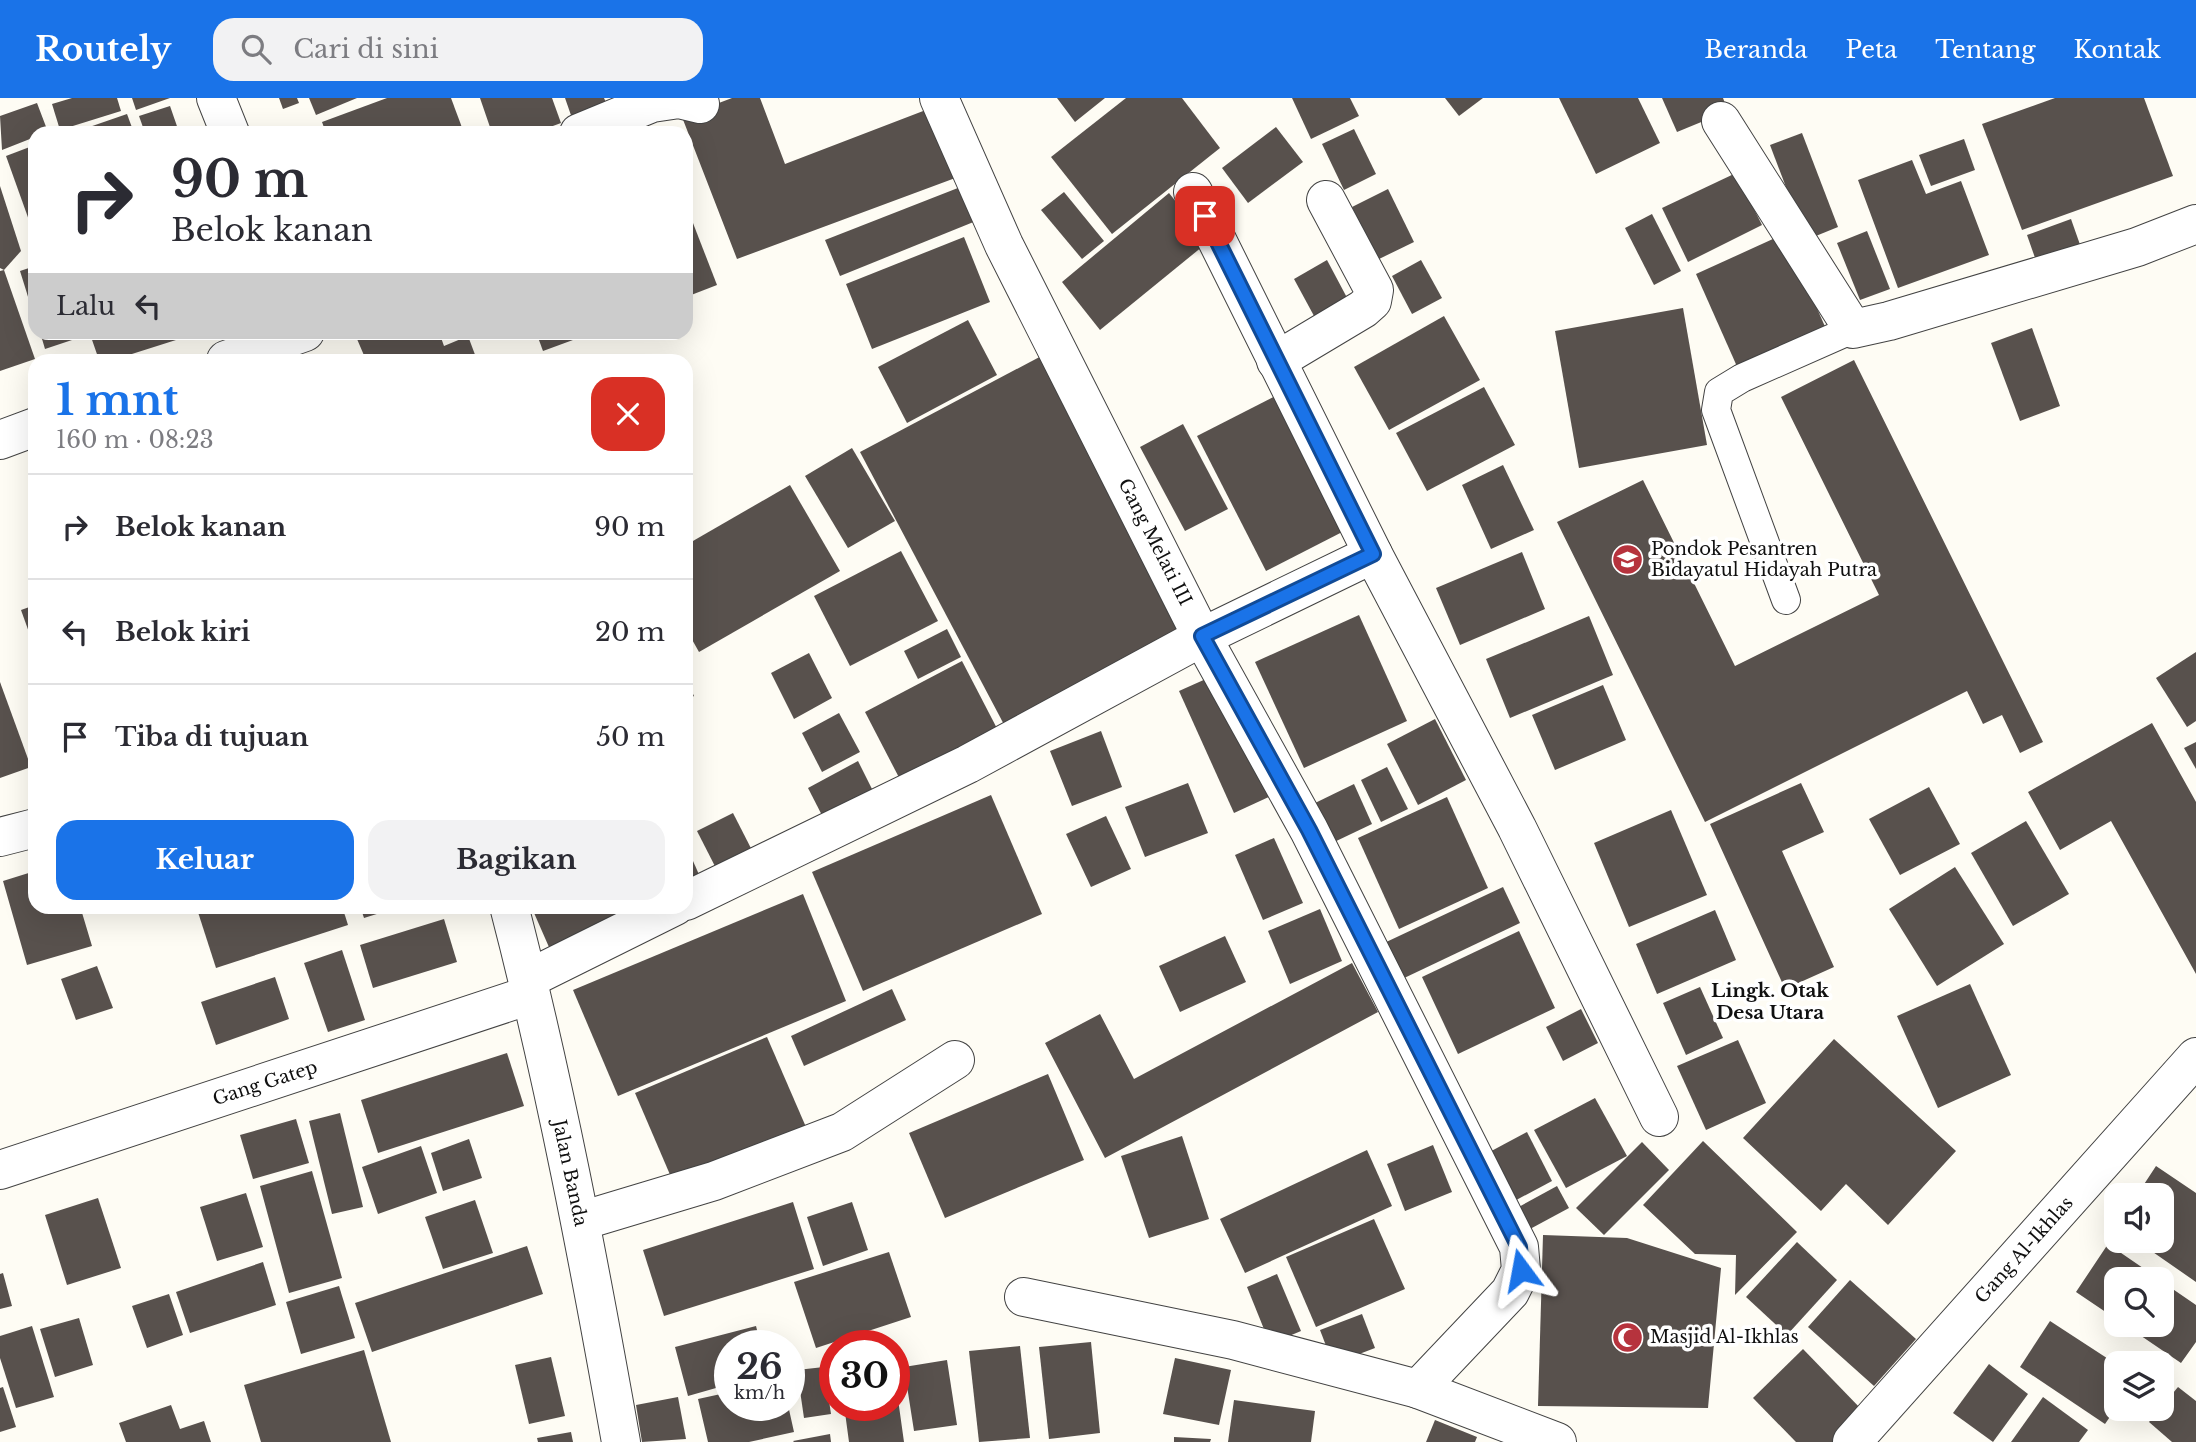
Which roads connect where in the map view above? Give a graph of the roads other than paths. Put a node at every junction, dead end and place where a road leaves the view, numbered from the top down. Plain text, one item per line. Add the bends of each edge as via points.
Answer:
1 (216, 98) edge
2 (939, 98) edge
3 (700, 104) dead end
4 (1721, 121) dead end
5 (227, 126) edge
6 (596, 126) edge
7 (1193, 191) dead end
8 (1326, 200) dead end
9 (2196, 224) edge
10 (1853, 329) junction
11 (284, 340) edge
12 (243, 354) edge
13 (1276, 361) junction
14 (28, 430) edge
15 (0, 440) edge
16 (1373, 554) junction
17 (1786, 600) dead end
18 (1202, 636) junction
19 (28, 830) edge
20 (0, 837) edge
21 (693, 898) edge
22 (511, 914) edge
23 (661, 914) edge
24 (529, 987) junction
25 (2196, 1057) edge
26 (955, 1060) dead end
27 (1659, 1117) dead end
28 (0, 1171) edge
29 (581, 1221) junction
30 (1024, 1297) dead end
31 (1418, 1390) junction
32 (621, 1442) edge
33 (1558, 1442) edge
34 (1852, 1442) edge

1 - 5 street
2 - 18 street, Gang Melati III via 1004,245
3 - 6 street via 679,99 652,103
4 - 10 street
7 - 13 street
8 - 13 street via 1374,290 1373,301
9 - 10 street via 2137,247
10 - 17 lane via 1718,392 1716,410
11 - 12 street
13 - 16 street
14 - 15 street
16 - 18 street
16 - 27 street via 1517,828
18 - 21 street via 968,764
18 - 31 street, Gang Melati III via 1309,830 1519,1247 1521,1270 1510,1292
19 - 20 street
22 - 24 street, Jalan Banda
23 - 24 street, Gang Gatep
24 - 28 street, Gang Gatep
24 - 29 street, Jalan Banda
25 - 34 street, Gang Al-Ikhlas
26 - 29 street via 842,1132 714,1181
29 - 32 street, Jalan Banda
30 - 31 street via 1233,1340
31 - 33 street

